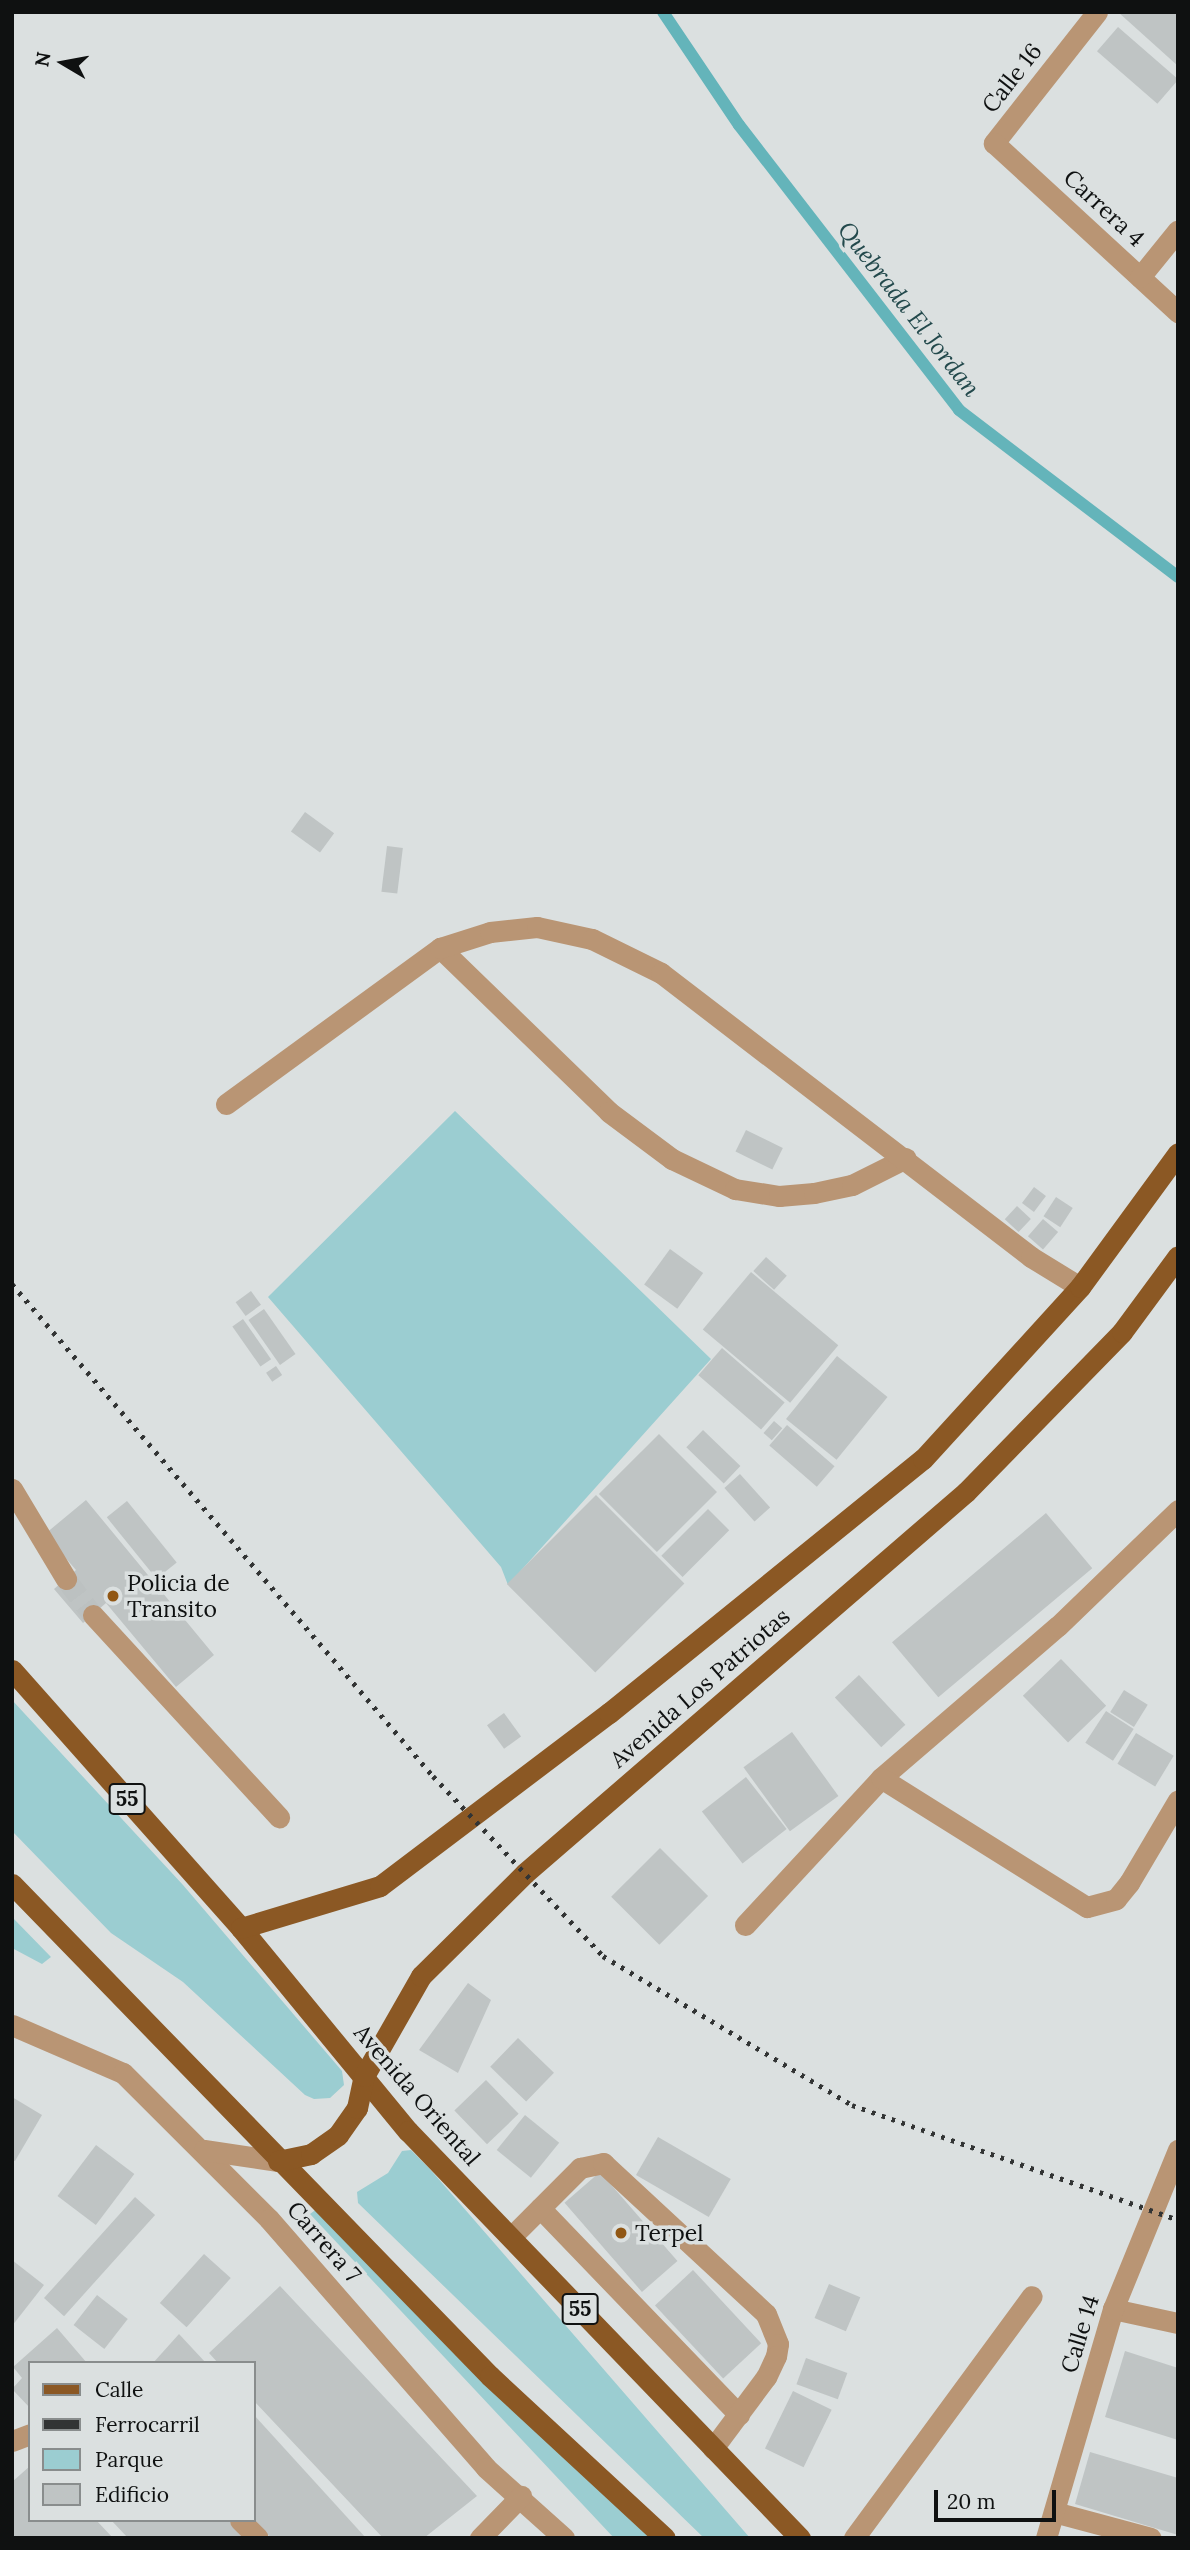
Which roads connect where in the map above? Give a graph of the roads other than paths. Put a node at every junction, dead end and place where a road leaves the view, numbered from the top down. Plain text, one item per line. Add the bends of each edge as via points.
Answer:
1 (1097, 12) edge
2 (994, 143) joint
3 (1178, 230) edge
4 (1140, 277) junction
5 (1178, 312) edge
6 (440, 948) junction
7 (226, 1104) dead end
8 (1178, 1153) edge
9 (906, 1158) junction
10 (1178, 1256) edge
11 (1080, 1287) junction
12 (12, 1489) edge
13 (1178, 1510) edge
14 (66, 1579) tunnel mouth
15 (93, 1615) tunnel mouth
16 (12, 1670) edge
17 (881, 1779) junction
18 (1178, 1800) edge
19 (279, 1817) dead end
20 (12, 1884) edge
21 (745, 1925) dead end
22 (241, 1927) junction
23 (12, 2025) edge
24 (364, 2076) junction
25 (204, 2150) junction
26 (1178, 2150) edge
27 (278, 2161) junction
28 (540, 2208) junction
29 (511, 2237) junction
30 (1032, 2296) dead end
31 (1113, 2309) junction
32 (1178, 2323) edge
33 (738, 2415) junction
34 (713, 2448) junction
35 (521, 2496) junction
36 (1054, 2512) junction
37 (242, 2522) edge
38 (555, 2535) edge
39 (258, 2538) edge
40 (480, 2538) edge
41 (665, 2538) edge
42 (800, 2538) edge
43 (854, 2538) edge
44 (1046, 2538) edge
45 (1151, 2538) edge

1 - 2 street, Calle 16
2 - 4 street, Carrera 4
3 - 4 street
4 - 5 street, Carrera 4
6 - 7 street
6 - 9 street via 490,932 537,928 592,939 661,974
6 - 9 street via 608,1112 672,1159 735,1189 779,1196 814,1193 852,1185
8 - 11 main road, Avenida Los Patriotas
9 - 11 street via 1031,1257
10 - 24 main road, Avenida Los Patriotas via 1122,1332 967,1492 524,1873 421,1976
11 - 22 main road, Avenida Los Patriotas via 923,1459 608,1713 380,1886
12 - 14 street
13 - 17 street via 1058,1626
15 - 19 street
16 - 22 main road, Avenida Oriental / 55
17 - 18 street via 1087,1906 1103,1906 1122,1891
17 - 21 street
20 - 27 main road
22 - 24 main road, Avenida Oriental / 55
23 - 25 street, Carrera 7 via 123,2073
24 - 27 main road, Avenida Los Patriotas via 357,2108 338,2135 311,2154
24 - 29 main road, Avenida Oriental / 55 via 408,2131
25 - 27 street
25 - 35 street, Carrera 7 via 486,2468
26 - 31 street, Calle 14
27 - 41 main road via 490,2376
28 - 29 street
28 - 33 street
28 - 33 street via 580,2168 595,2161 610,2165 766,2314 778,2344 776,2356
29 - 34 main road, Avenida Oriental / 55
30 - 43 street
31 - 32 street
31 - 36 street, Calle 14
33 - 34 street
34 - 42 main road, Avenida Oriental / 55
35 - 38 street, Carrera 7
35 - 40 street
36 - 44 street, Calle 14
36 - 45 street
37 - 39 street

